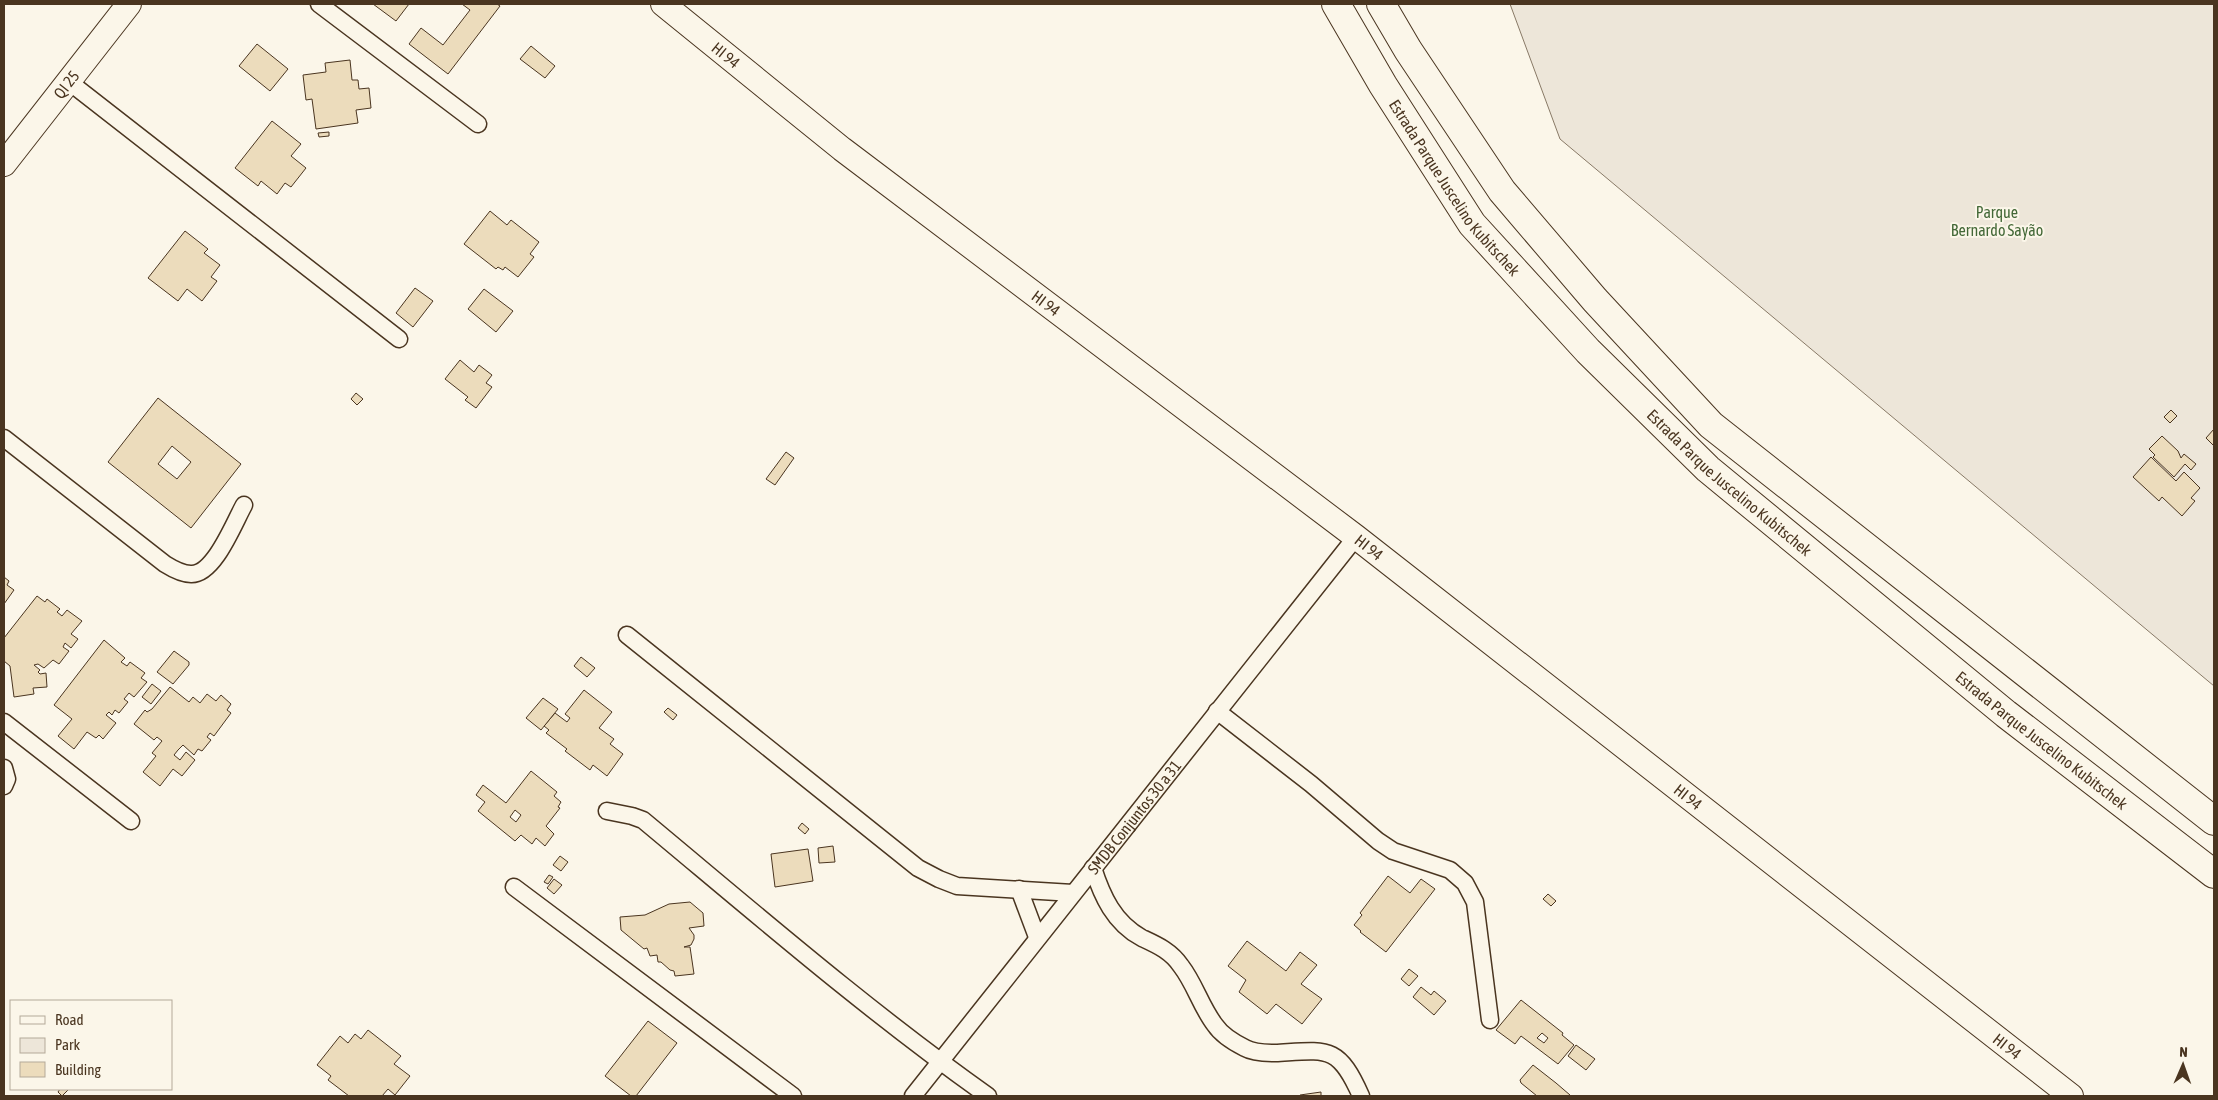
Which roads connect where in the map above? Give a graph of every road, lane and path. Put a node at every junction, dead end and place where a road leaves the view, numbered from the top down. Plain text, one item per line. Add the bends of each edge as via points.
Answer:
1 (129, 4) edge
2 (319, 4) edge
3 (662, 4) edge
4 (1336, 4) edge
5 (1381, 4) edge
6 (68, 81) junction
7 (478, 124) dead end
8 (4, 164) edge
9 (399, 339) dead end
10 (4, 438) edge
11 (244, 505) dead end
12 (1356, 537) junction
13 (627, 635) dead end
14 (1217, 711) junction
15 (4, 722) edge
16 (4, 768) edge
17 (4, 786) edge
18 (607, 812) dead end
19 (131, 821) dead end
20 (2214, 821) edge
21 (1093, 868) junction
22 (2214, 874) edge
23 (514, 887) dead end
24 (1018, 890) junction
25 (1073, 893) junction
26 (1037, 937) junction
27 (1490, 1020) dead end
28 (940, 1061) junction
29 (793, 1096) edge
30 (913, 1096) edge
31 (988, 1096) edge
32 (1361, 1096) edge
33 (2071, 1096) edge

1 - 6 street, QI 25
2 - 7 street
3 - 12 street, HI 94 via 842,149
4 - 22 highway, Estrada Parque Juscelino Kubitschek via 1383,85 1472,224 1588,351 1708,469 2006,714
5 - 20 highway, Estrada Parque Juscelino Kubitschek via 1502,191 1595,300 1711,425
6 - 8 street, QI 25
6 - 9 street
10 - 11 street via 179,572 192,574 204,571 213,562
12 - 14 street, SMDB Conjuntos 30 a 31
12 - 33 street, HI 94
13 - 24 street via 918,868 957,886
14 - 21 street, SMDB Conjuntos 30 a 31
14 - 27 street via 1378,841 1393,851 1450,870 1465,883 1475,902
15 - 19 street
16 - 17 street via 7,779
18 - 28 street via 643,820
21 - 25 street, SMDB Conjuntos 30 a 31
21 - 32 street via 1104,899 1121,922 1140,937 1163,947 1181,965 1216,1027 1247,1050 1270,1053 1318,1051 1334,1056 1344,1064
23 - 29 street
24 - 25 street
24 - 26 street
25 - 26 street, SMDB Conjuntos 30 a 31
26 - 28 street, SMDB Conjuntos 30 a 31
28 - 30 street, SMDB Conjuntos 30 a 31
28 - 31 street

